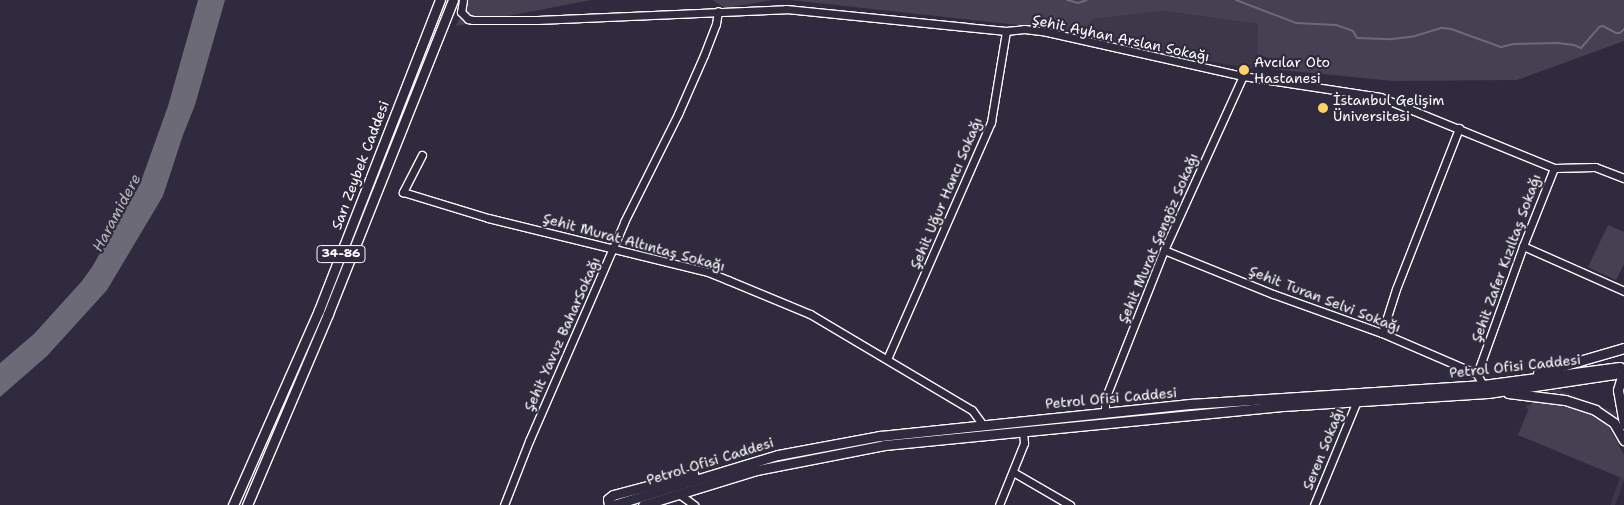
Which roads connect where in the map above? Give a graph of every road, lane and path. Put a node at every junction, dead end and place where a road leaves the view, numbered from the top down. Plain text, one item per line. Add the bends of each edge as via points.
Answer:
1 (440, 0) edge
2 (453, 0) edge
3 (463, 0) edge
4 (718, 11) junction
5 (1006, 30) junction
6 (1243, 76) junction
7 (1459, 128) junction
8 (422, 155) dead end
9 (1554, 168) junction
10 (1624, 178) edge
11 (1523, 246) junction
12 (613, 249) junction
13 (1164, 250) junction
14 (1624, 291) edge
15 (1382, 333) junction
16 (1624, 348) edge
17 (887, 359) junction
18 (1620, 370) edge
19 (1477, 374) junction
20 (1509, 382) junction
21 (1486, 389) junction
22 (1356, 403) junction
23 (1105, 412) junction
24 (1021, 421) junction
25 (1624, 424) edge
26 (983, 425) junction
27 (1023, 431) junction
28 (1624, 440) edge
29 (749, 463) junction
30 (1013, 472) junction
31 (679, 494) junction
32 (1058, 502) edge
33 (233, 505) edge
34 (247, 505) edge
35 (504, 505) edge
36 (609, 505) edge
37 (613, 505) edge
38 (643, 505) edge
39 (694, 505) edge
40 (999, 505) edge
41 (1070, 505) edge
42 (1314, 505) edge

1 - 33 main road, Sarı Zeybek Caddesi / 34-86 via 319,310
2 - 34 main road, Sarı Zeybek Caddesi / 34-86 via 328,314
3 - 4 street, Şehit Ayhan Arslan Sokağı via 461,12 473,20
4 - 5 street, Şehit Ayhan Arslan Sokağı via 786,9
4 - 12 street, Şehit Yavuz BaharSokağı via 716,24 696,72
5 - 6 street, Şehit Ayhan Arslan Sokağı via 1046,32
5 - 17 street, Şehit Uğur Hancı Sokağı via 991,122
6 - 7 street, Şehit Ayhan Arslan Sokağı via 1380,98
6 - 13 street, Şehit Murat Şengöz Sokağı
7 - 9 street, Şehit Ayhan Arslan Sokağı
7 - 15 street
8 - 12 street, Şehit Murat Altıntaş Sokağı via 403,192 488,218
9 - 10 street, Şehit Ayhan Arslan Sokağı via 1595,167
9 - 11 street, Şehit Zafer Kızıltaş Sokağı
11 - 14 street
11 - 19 street, Şehit Zafer Kızıltaş Sokağı
12 - 17 street, Şehit Murat Altıntaş Sokağı via 728,280 810,314
12 - 35 street, Şehit Yavuz BaharSokağı
13 - 15 street, Şehit Turan Selvi Sokağı
13 - 23 street, Şehit Murat Şengöz Sokağı via 1105,399
15 - 19 street, Şehit Turan Selvi Sokağı
16 - 20 main road
17 - 26 street, Şehit Murat Altıntaş Sokağı via 972,410
18 - 20 main road, Petrol Ofisi Caddesi
18 - 21 main road, Petrol Ofisi Caddesi
18 - 25 main road via 1618,390
19 - 21 street
20 - 21 main road, Petrol Ofisi Caddesi
21 - 22 main road, Petrol Ofisi Caddesi
21 - 23 main road, Petrol Ofisi Caddesi
21 - 28 main road via 1580,404 1614,423
22 - 27 main road, Petrol Ofisi Caddesi via 1282,406
22 - 42 street, Seren Sokağı
23 - 24 main road, Petrol Ofisi Caddesi
24 - 26 main road, Petrol Ofisi Caddesi
24 - 27 main road
26 - 29 main road, Petrol Ofisi Caddesi via 871,438
27 - 30 street via 1024,443
27 - 31 main road, Petrol Ofisi Caddesi via 847,450 757,470
29 - 36 main road via 619,494 608,499
29 - 37 main road, Petrol Ofisi Caddesi
30 - 32 street
30 - 40 street
31 - 38 main road, Petrol Ofisi Caddesi
31 - 39 street
32 - 41 street

